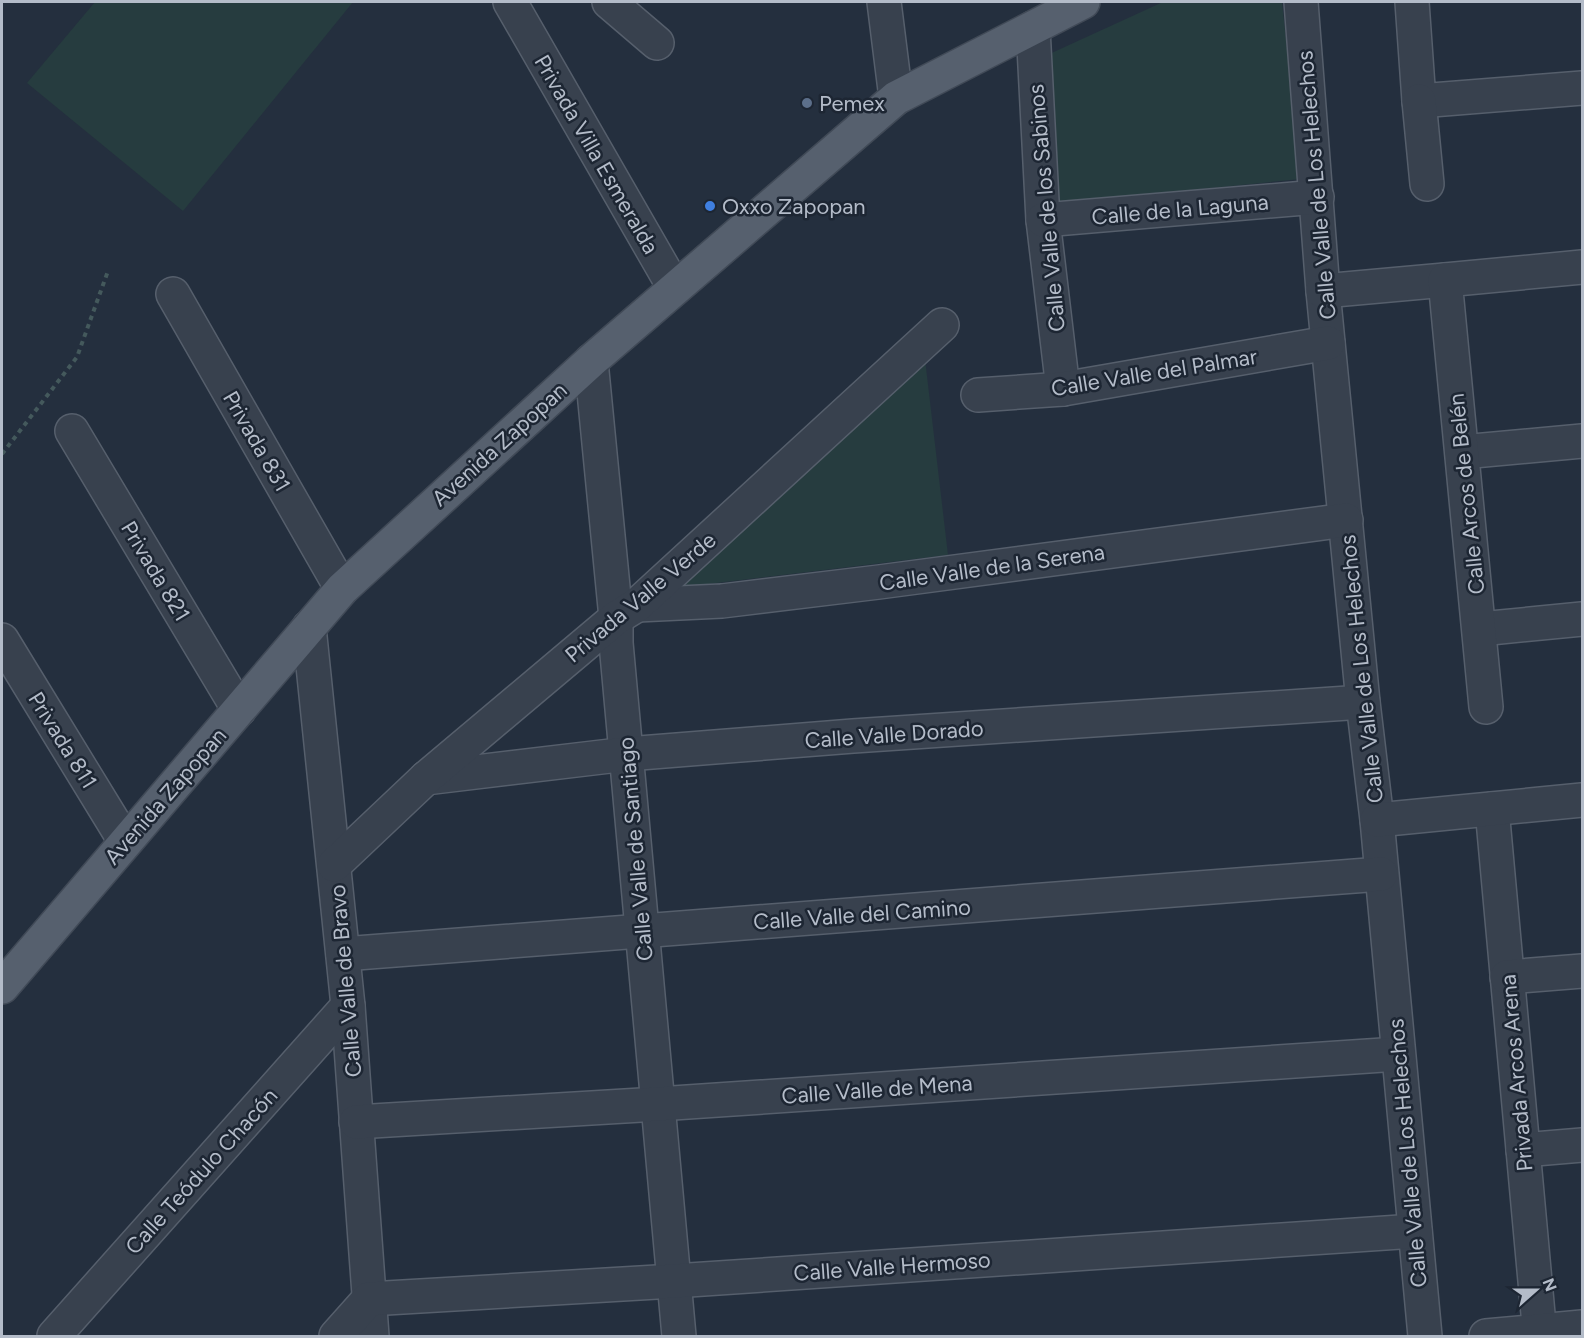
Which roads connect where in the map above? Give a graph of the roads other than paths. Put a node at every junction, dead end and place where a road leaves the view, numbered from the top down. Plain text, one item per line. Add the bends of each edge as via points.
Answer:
1 (609, 2) edge
2 (884, 2) edge
3 (1083, 2) edge
4 (1301, 2) edge
5 (1412, 2) edge
6 (523, 8) edge
7 (1033, 28) junction
8 (657, 43) dead end
9 (1582, 88) edge
10 (896, 98) junction
11 (1419, 101) junction
12 (1426, 184) dead end
13 (1317, 197) junction
14 (1043, 220) junction
15 (1582, 267) edge
16 (1445, 280) junction
17 (674, 287) junction
18 (1323, 291) junction
19 (173, 294) dead end
20 (942, 325) dead end
21 (1328, 343) junction
22 (591, 361) junction
23 (1063, 389) junction
24 (978, 395) dead end
25 (72, 431) dead end
26 (1582, 441) edge
27 (1462, 452) junction
28 (1346, 520) junction
29 (342, 589) junction
30 (627, 612) junction
31 (1582, 619) edge
32 (309, 627) junction
33 (1480, 628) junction
34 (2, 640) edge
35 (1363, 702) junction
36 (1486, 707) dead end
37 (239, 710) junction
38 (627, 754) junction
39 (426, 778) junction
40 (1582, 800) edge
41 (1492, 809) junction
42 (1377, 820) junction
43 (125, 841) junction
44 (334, 865) junction
45 (1381, 874) junction
46 (643, 931) junction
47 (343, 954) junction
48 (1582, 971) edge
49 (5, 973) edge
50 (1507, 978) junction
51 (348, 1005) junction
52 (1398, 1054) junction
53 (658, 1104) junction
54 (356, 1122) junction
55 (1582, 1145) edge
56 (1523, 1150) junction
57 (1415, 1230) junction
58 (674, 1281) junction
59 (369, 1299) junction
60 (1582, 1327) edge
61 (1540, 1334) edge
62 (54, 1336) edge
63 (336, 1336) edge
64 (372, 1336) edge
65 (679, 1336) edge
66 (1425, 1336) edge
67 (1486, 1336) edge

1 - 8 street
2 - 10 street
3 - 7 main road, Avenida Zapopan
4 - 13 street, Calle Valle de Los Helechos
5 - 11 street
6 - 17 street, Privada Villa Esmeralda
7 - 10 main road, Avenida Zapopan
7 - 14 street, Calle Valle de los Sabinos
9 - 11 street
10 - 17 main road, Avenida Zapopan
11 - 12 street
13 - 14 street, Calle de la Laguna
13 - 18 street, Calle Valle de Los Helechos
14 - 23 street, Calle Valle de los Sabinos
15 - 16 street
16 - 18 street
16 - 27 street, Calle Arcos de Belén
17 - 22 main road, Avenida Zapopan
18 - 21 street, Calle Valle de Los Helechos
19 - 29 street, Privada 831
20 - 30 street, Privada Valle Verde
21 - 23 street, Calle Valle del Palmar
21 - 28 street, Calle Valle de Los Helechos
22 - 29 main road, Avenida Zapopan
22 - 30 street, Calle Valle de Santiago
23 - 24 street, Calle Valle del Palmar
25 - 37 street, Privada 821
26 - 27 street
27 - 33 street, Calle Arcos de Belén
28 - 30 street, Calle Valle de la Serena
28 - 35 street, Calle Valle de Los Helechos
29 - 32 main road, Avenida Zapopan
30 - 38 street, Calle Valle de Santiago via 616,643
30 - 39 street, Privada Valle Verde
31 - 33 street
32 - 37 main road, Avenida Zapopan
32 - 44 street, Calle Valle de Bravo
33 - 36 street, Calle Arcos de Belén
34 - 43 street, Privada 811
35 - 38 street, Calle Valle Dorado
35 - 42 street, Calle Valle de Los Helechos
37 - 43 main road, Avenida Zapopan
38 - 39 street, Calle Valle Dorado
38 - 46 street, Calle Valle de Santiago
39 - 44 street, Privada Valle Verde
40 - 41 street
41 - 42 street
41 - 50 street, Privada Arcos Arena
42 - 45 street, Calle Valle de Los Helechos
43 - 49 main road, Avenida Zapopan
44 - 47 street, Calle Valle de Bravo
45 - 46 street, Calle Valle del Camino
45 - 52 street, Calle Valle de Los Helechos
46 - 47 street, Calle Valle del Camino
46 - 53 street, Calle Valle de Santiago
47 - 51 street, Calle Valle de Bravo
48 - 50 street
50 - 56 street, Privada Arcos Arena
51 - 54 street, Calle Valle de Bravo
51 - 62 street, Calle Teódulo Chacón
52 - 53 street, Calle Valle de Mena
52 - 57 street, Calle Valle de Los Helechos
53 - 54 street, Calle Valle de Mena
53 - 58 street, Calle Valle de Santiago
54 - 59 street, Calle Valle de Bravo
55 - 56 street
56 - 61 street, Privada Arcos Arena
57 - 58 street, Calle Valle Hermoso
57 - 66 street, Calle Valle de Los Helechos
58 - 59 street, Calle Valle Hermoso
58 - 65 street, Calle Valle de Santiago
59 - 63 street
59 - 64 street, Calle Valle de Bravo
60 - 61 street
61 - 67 street

